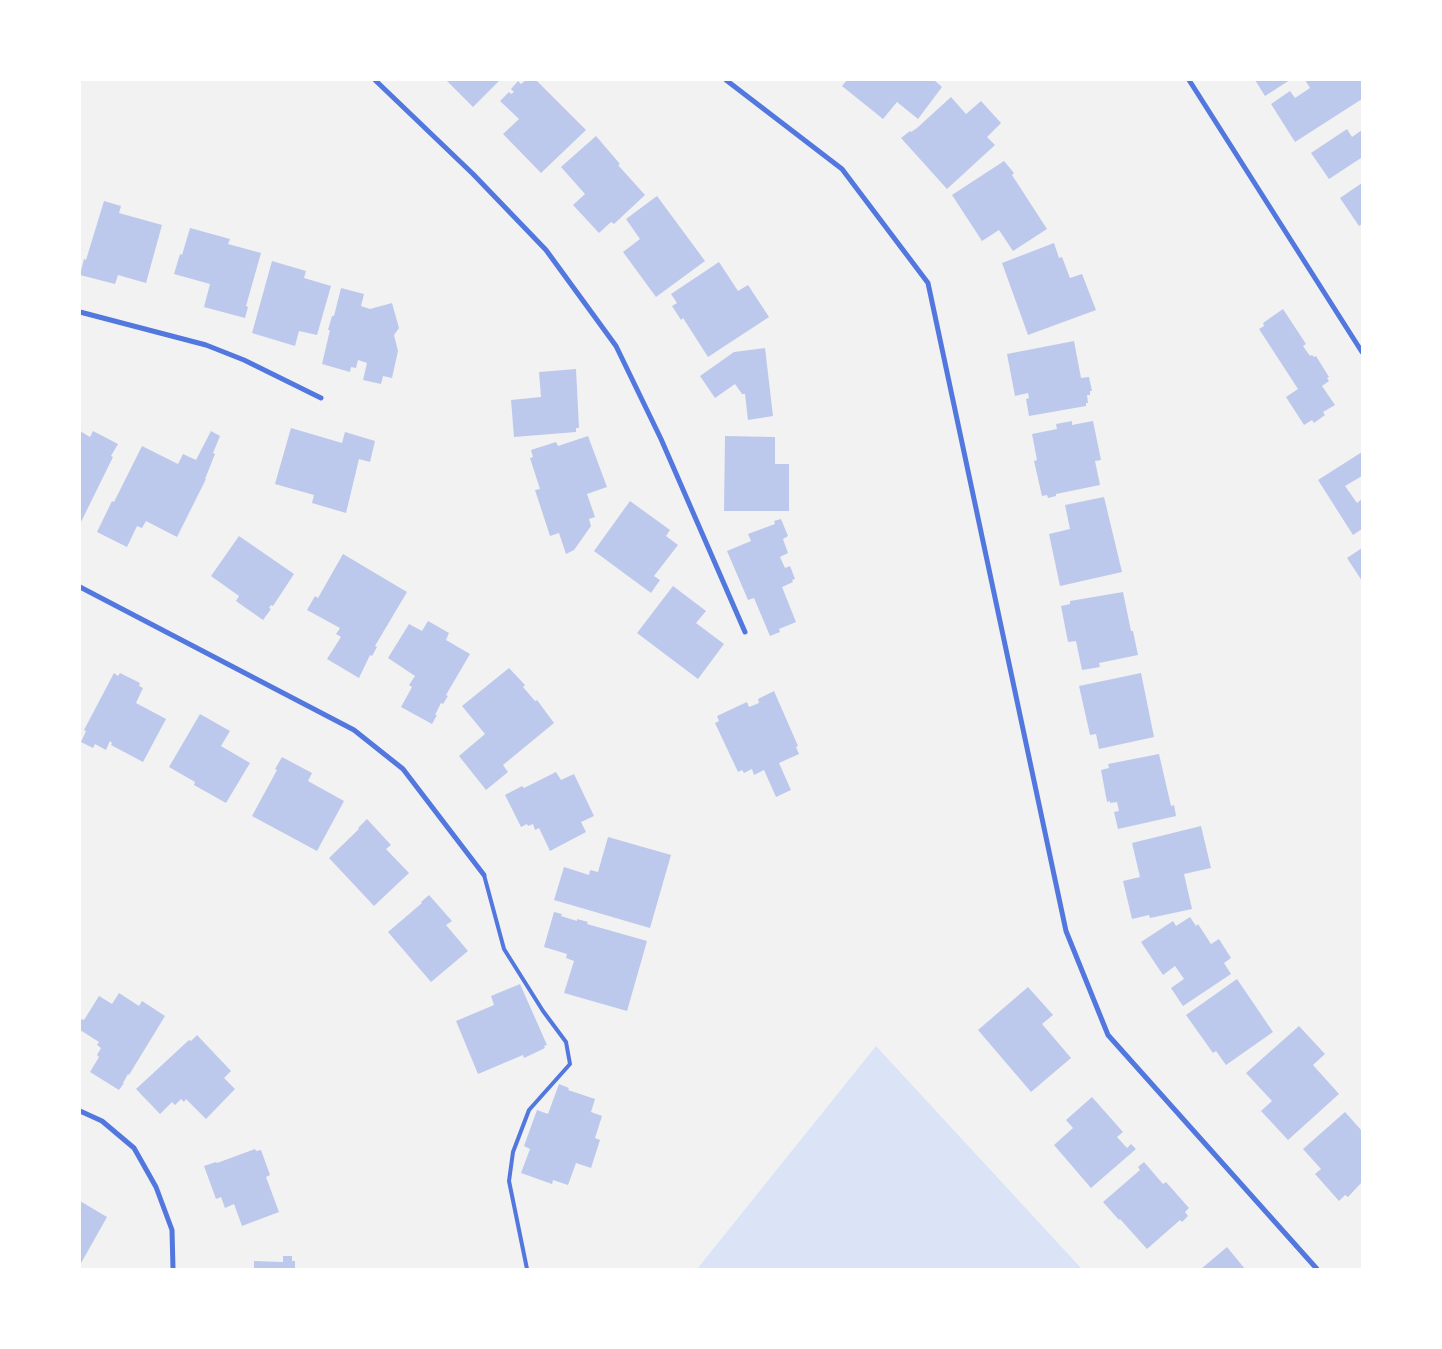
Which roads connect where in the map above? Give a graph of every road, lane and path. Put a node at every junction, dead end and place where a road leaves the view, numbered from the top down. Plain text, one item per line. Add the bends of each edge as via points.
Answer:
1 (375, 80) edge
2 (726, 80) edge
3 (1189, 80) edge
4 (80, 312) edge
5 (1362, 352) edge
6 (321, 398) dead end
7 (80, 587) edge
8 (745, 632) dead end
9 (484, 875) joint
10 (80, 1111) edge
11 (173, 1269) edge
12 (528, 1269) edge
13 (1317, 1269) edge

1 - 8 street via 546,250 616,346 661,439
2 - 13 street via 842,169 928,283 1066,931 1108,1034
3 - 5 street
4 - 6 street via 206,345
7 - 9 street via 354,730 403,769
9 - 12 lane via 504,948 566,1042 570,1064 529,1110 513,1152 509,1181
10 - 11 street via 102,1121 134,1148 156,1187 172,1230

